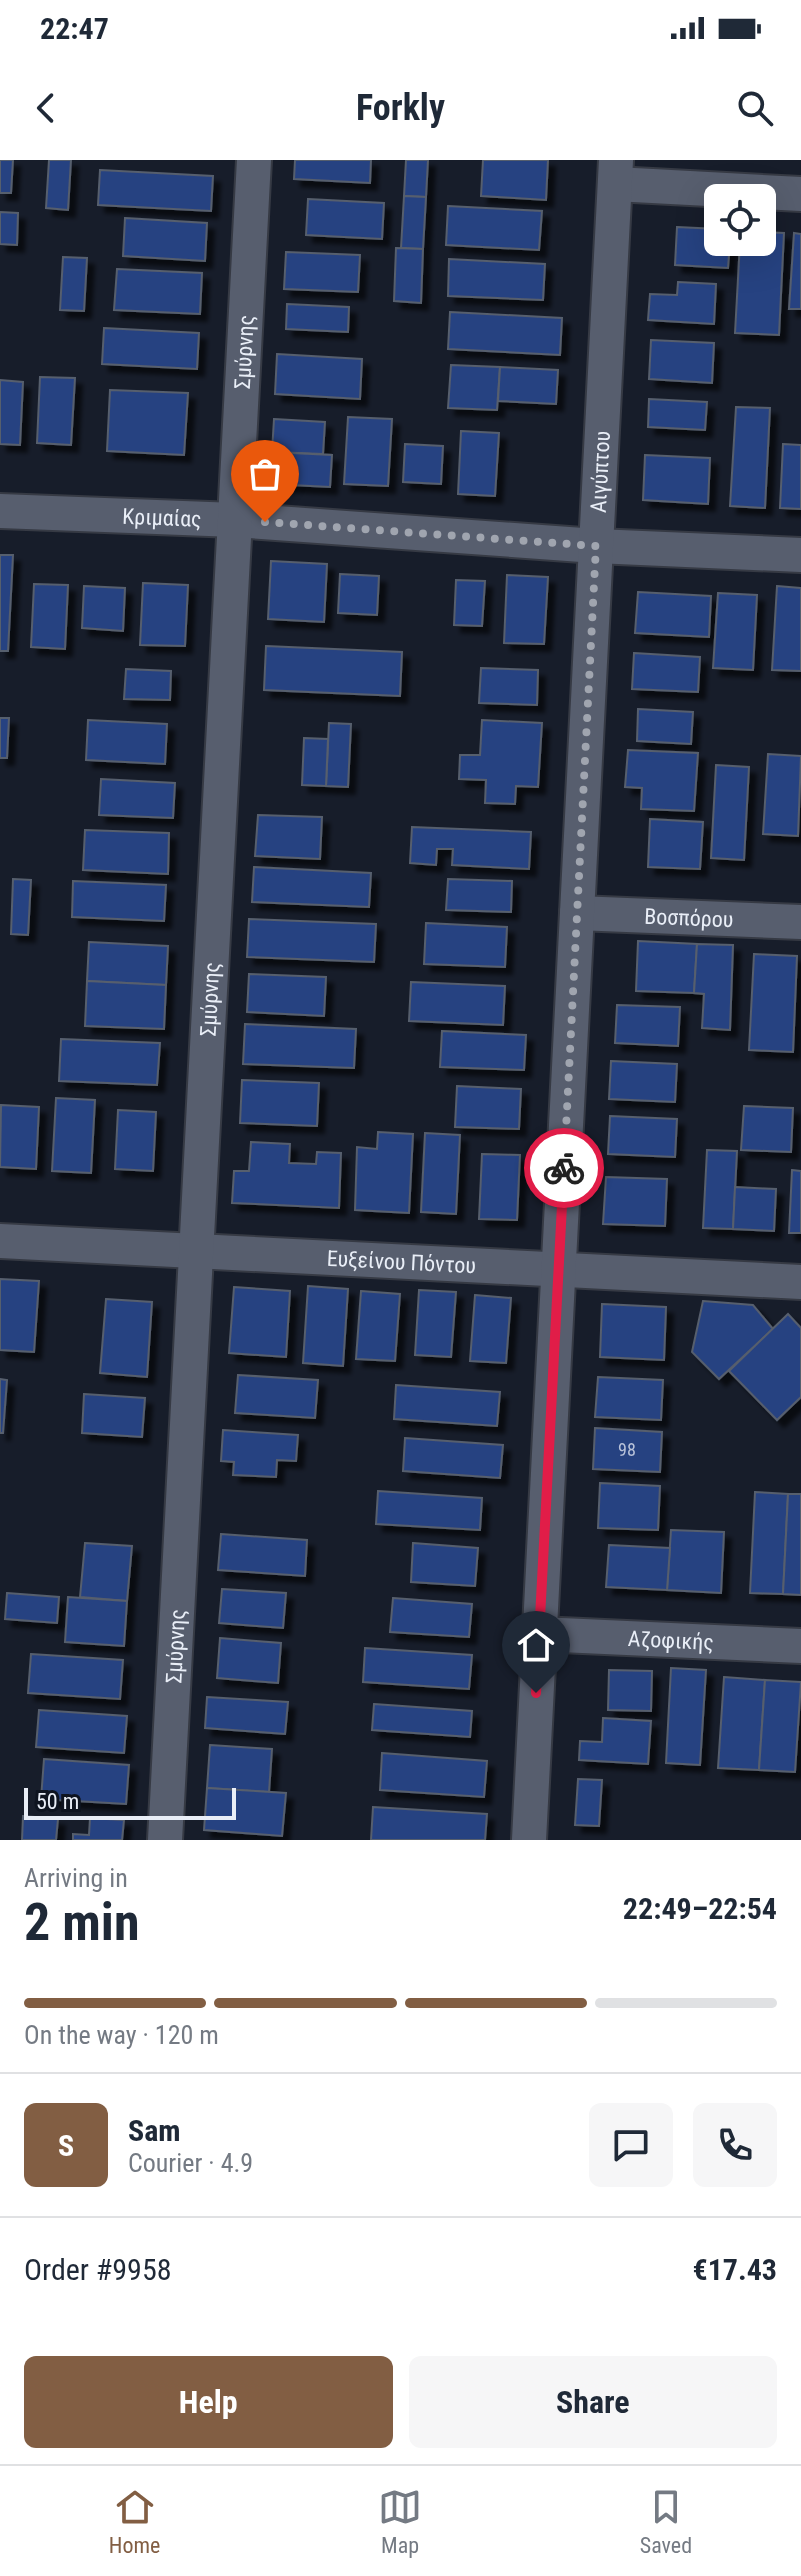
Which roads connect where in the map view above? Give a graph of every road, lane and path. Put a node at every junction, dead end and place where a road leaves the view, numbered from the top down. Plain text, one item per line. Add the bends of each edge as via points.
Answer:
1 (254, 160) edge
2 (615, 172) edge
3 (801, 194) edge
4 (0, 511) edge
5 (235, 520) junction
6 (596, 546) junction
7 (801, 555) edge
8 (577, 913) junction
9 (801, 922) edge
10 (0, 1241) edge
11 (196, 1253) junction
12 (558, 1272) junction
13 (801, 1282) edge
14 (539, 1634) junction
15 (801, 1646) edge
16 (165, 1840) edge
17 (529, 1840) edge

1 - 5 street, Σμύρνης
2 - 3 street
2 - 6 street, Αιγύπτου
4 - 5 street, Κριμαίας
5 - 6 street, Κριμαίας
5 - 11 street, Σμύρνης
6 - 7 street, Κριμαίας
6 - 8 street, Αιγύπτου
8 - 9 street, Βοσπόρου
8 - 12 street, Αιγύπτου
10 - 11 street, Ευξείνου Πόντου
11 - 12 street, Ευξείνου Πόντου
11 - 16 street, Σμύρνης
12 - 13 street, Ευξείνου Πόντου
12 - 14 street, Αιγύπτου
14 - 15 street, Αζοφικής
14 - 17 street, Αιγύπτου

